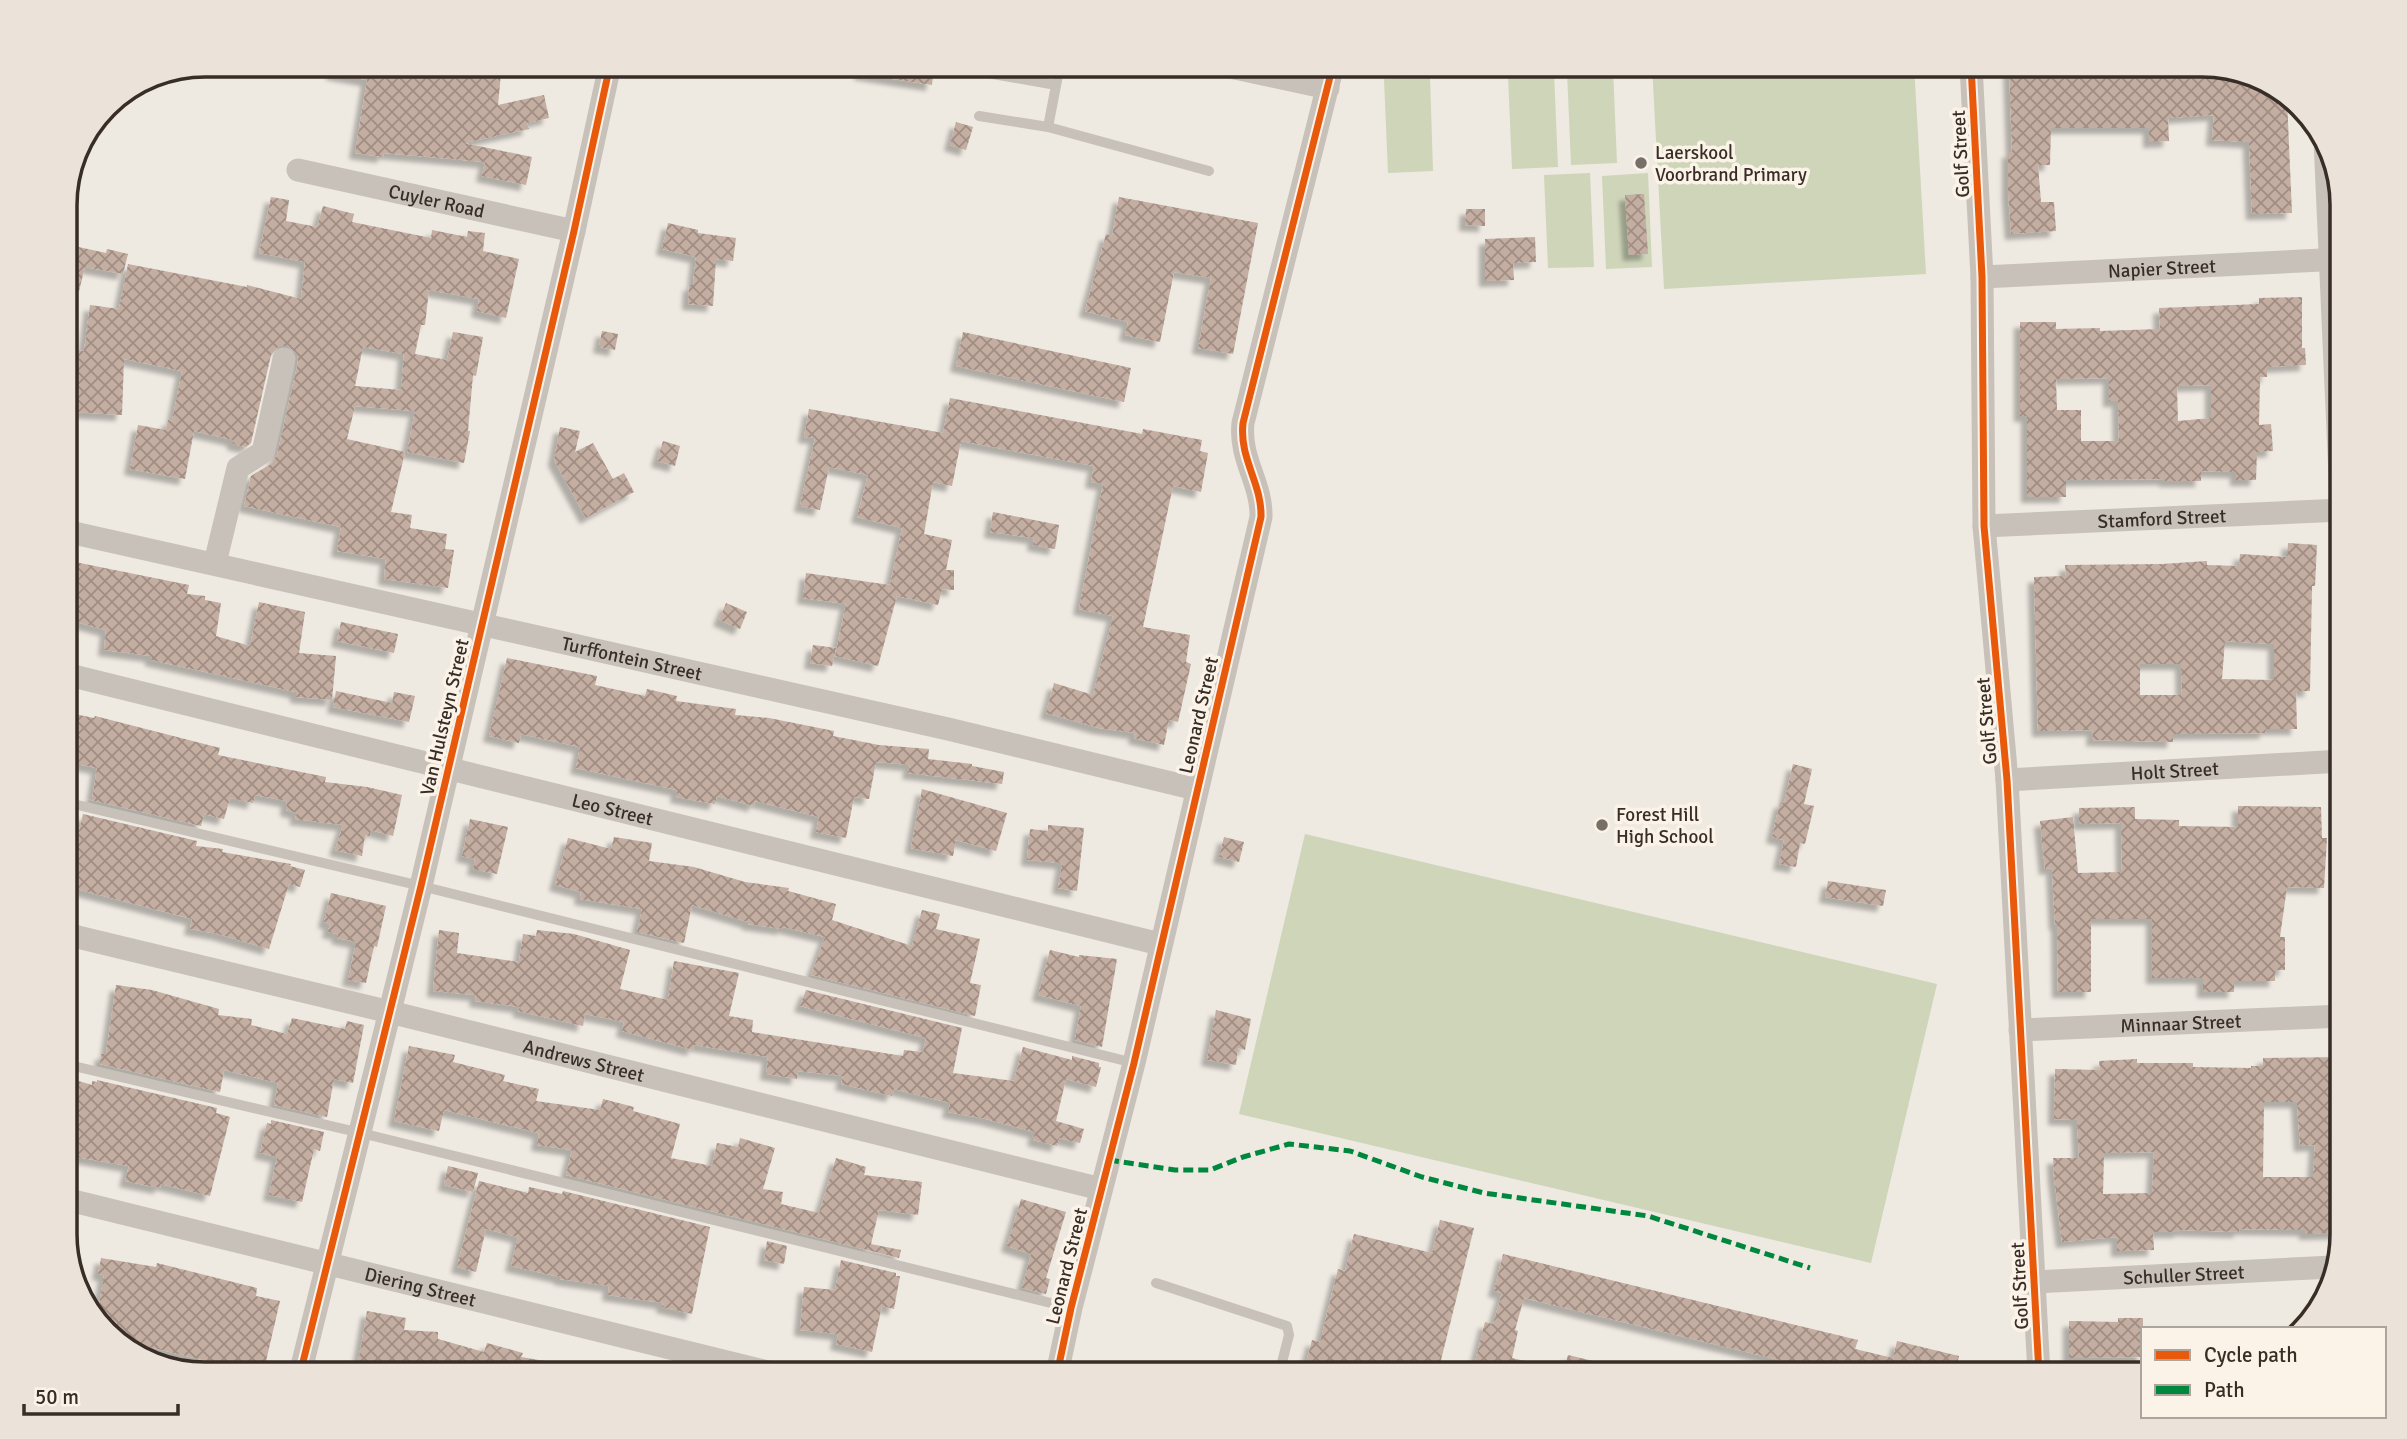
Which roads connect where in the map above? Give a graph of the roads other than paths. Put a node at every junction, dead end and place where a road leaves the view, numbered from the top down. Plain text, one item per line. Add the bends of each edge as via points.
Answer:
1 (607, 77) edge
2 (1010, 77) edge
3 (1058, 77) edge
4 (1277, 77) edge
5 (1330, 77) edge
6 (1972, 77) edge
7 (1056, 85) junction
8 (1328, 88) junction
9 (979, 116) dead end
10 (1048, 127) junction
11 (299, 170) dead end
12 (1209, 171) dead end
13 (574, 231) junction
14 (2330, 260) edge
15 (1982, 277) junction
16 (284, 359) dead end
17 (2330, 511) edge
18 (1984, 526) junction
19 (77, 534) edge
20 (215, 564) junction
21 (482, 625) junction
22 (77, 677) edge
23 (2330, 762) edge
24 (448, 767) junction
25 (2007, 780) junction
26 (1196, 789) junction
27 (77, 805) edge
28 (421, 886) junction
29 (77, 937) edge
30 (1160, 944) junction
31 (390, 1012) junction
32 (2330, 1017) edge
33 (2020, 1030) junction
34 (1134, 1063) junction
35 (77, 1067) edge
36 (361, 1133) junction
37 (1101, 1189) junction
38 (77, 1202) edge
39 (328, 1263) junction
40 (2326, 1267) edge
41 (2034, 1282) junction
42 (1156, 1283) dead end
43 (1070, 1308) junction
44 (303, 1362) edge
45 (728, 1362) edge
46 (1059, 1362) edge
47 (1282, 1362) edge
48 (2038, 1362) edge

1 - 13 street, Van Hulsteyn Street
2 - 7 lane
3 - 7 lane
4 - 8 street
5 - 8 street, Leonard Street
6 - 15 street, Golf Street
7 - 10 lane
8 - 26 street, Leonard Street via 1243,423 1243,450 1261,503 1261,517
9 - 10 lane
10 - 12 lane
11 - 13 street, Cuyler Road
13 - 21 street, Van Hulsteyn Street
14 - 15 street, Napier Street
15 - 18 street, Golf Street
16 - 20 street via 262,452 238,468
17 - 18 street, Stamford Street
18 - 25 street, Golf Street
19 - 20 street, Turffontein Street
20 - 21 street, Turffontein Street
21 - 24 street, Van Hulsteyn Street
21 - 26 street, Turffontein Street
22 - 24 street, Leo Street
23 - 25 street, Holt Street
24 - 28 street, Van Hulsteyn Street
24 - 30 street, Leo Street
25 - 33 street, Golf Street
26 - 30 street, Leonard Street
27 - 28 lane
28 - 31 street, Van Hulsteyn Street
28 - 34 lane
29 - 31 street, Andrews Street
30 - 34 street, Leonard Street
31 - 36 street, Van Hulsteyn Street
31 - 37 street, Andrews Street
32 - 33 street, Minnaar Street
33 - 41 street, Golf Street
34 - 37 street, Leonard Street
35 - 36 lane
36 - 39 street, Van Hulsteyn Street
36 - 43 lane
37 - 43 street, Leonard Street
38 - 39 street, Diering Street
39 - 44 street, Van Hulsteyn Street
39 - 45 street, Diering Street
40 - 41 street, Schuller Street
41 - 48 street, Golf Street
42 - 47 lane via 1287,1326
43 - 46 street, Leonard Street

